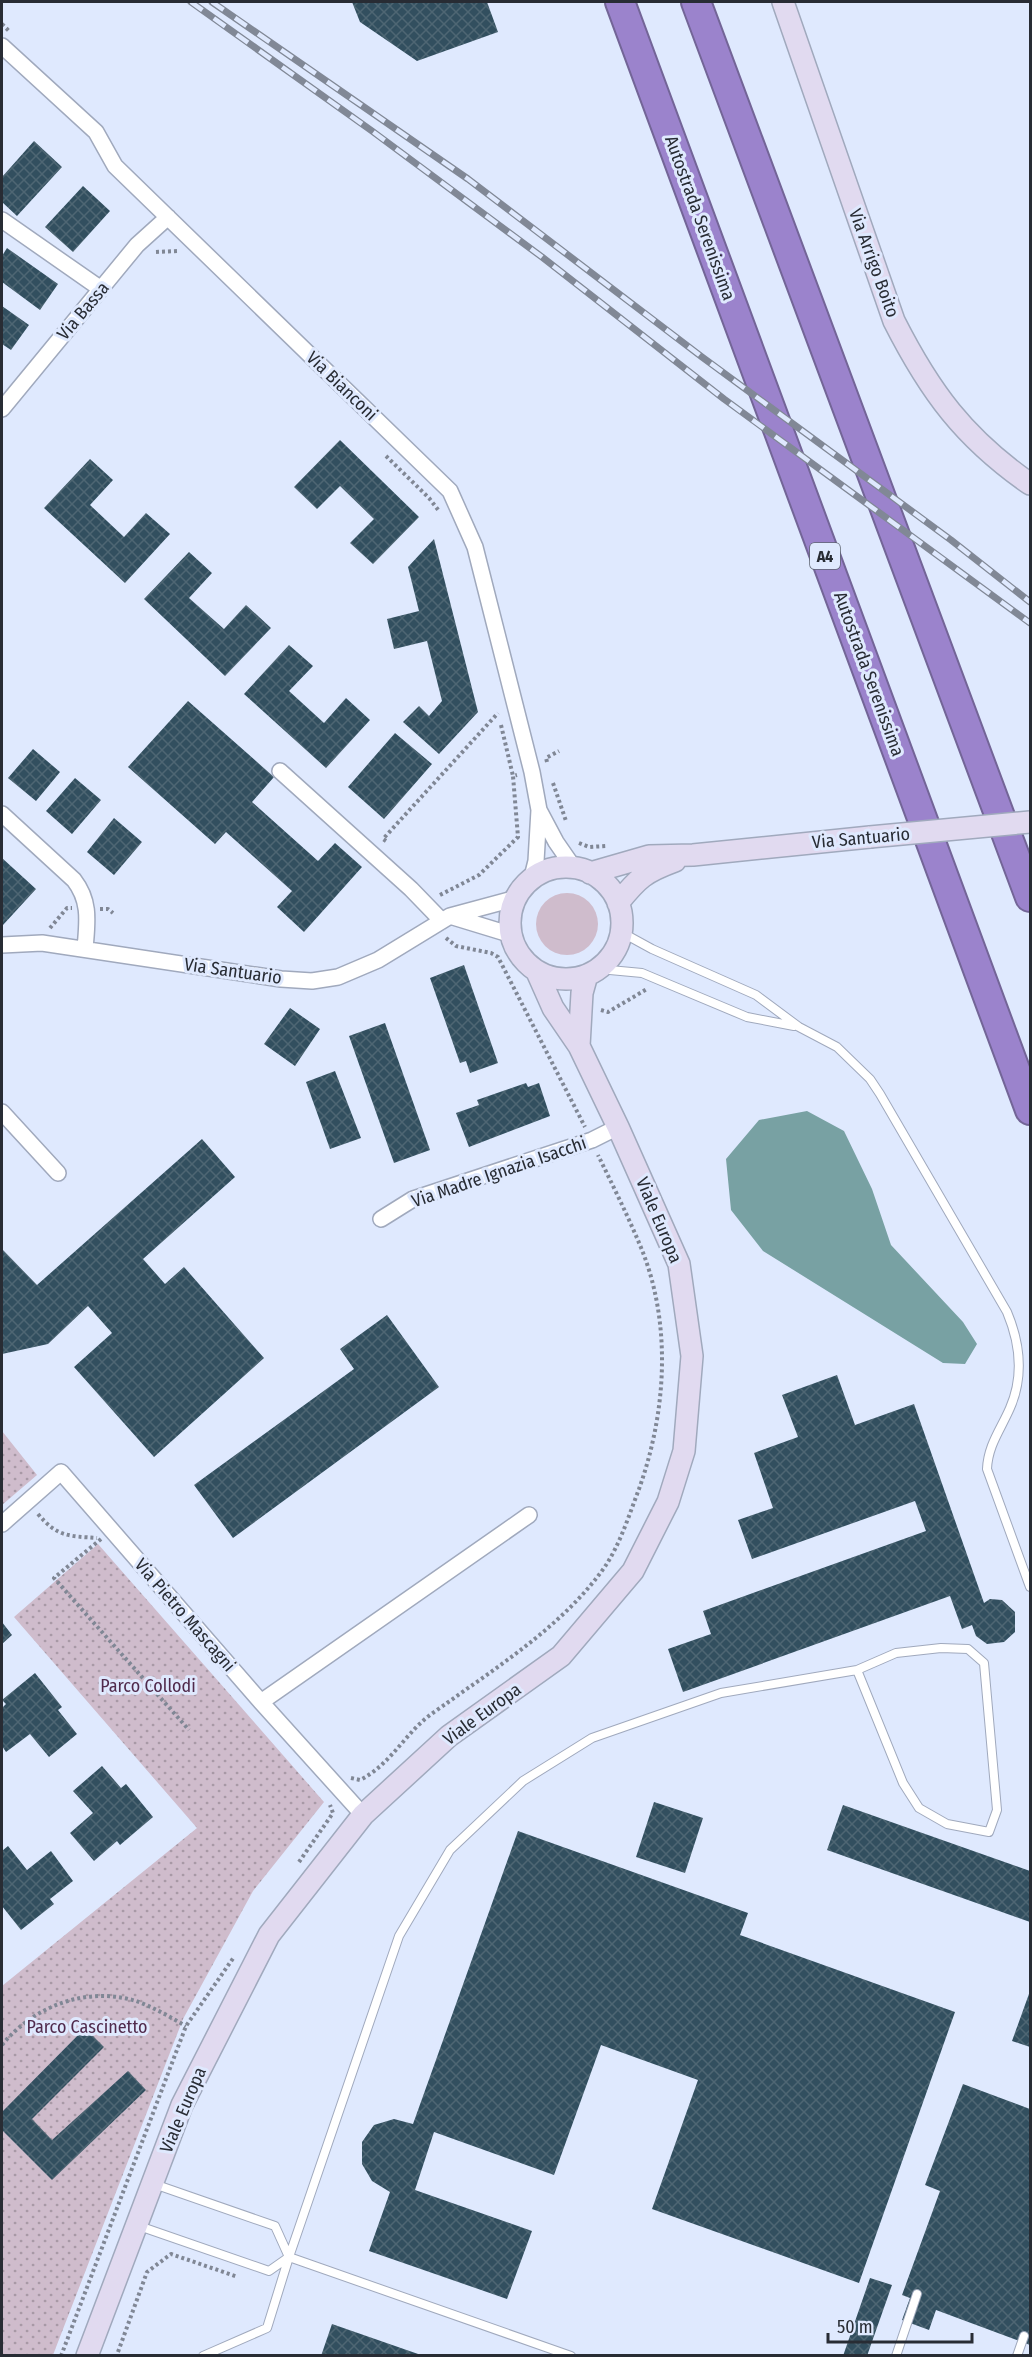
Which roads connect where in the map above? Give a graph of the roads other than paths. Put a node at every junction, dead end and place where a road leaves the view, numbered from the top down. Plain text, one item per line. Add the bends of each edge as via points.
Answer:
1 (620, 2) edge
2 (696, 2) edge
3 (783, 2) edge
4 (2, 46) edge
5 (168, 217) junction
6 (2, 219) edge
7 (101, 289) junction
8 (2, 409) edge
9 (1030, 484) edge
10 (280, 771) dead end
11 (539, 810) junction
12 (2, 814) edge
13 (1030, 822) edge
14 (693, 855) junction
15 (582, 870) junction
16 (531, 880) junction
17 (1030, 897) edge
18 (517, 898) junction
19 (618, 903) junction
20 (446, 919) junction
21 (621, 932) junction
22 (512, 935) junction
23 (2, 945) edge
24 (85, 949) junction
25 (537, 972) junction
26 (593, 972) junction
27 (799, 1027) junction
28 (579, 1046) junction
29 (1030, 1110) edge
30 (2, 1112) edge
31 (618, 1127) junction
32 (57, 1173) dead end
33 (381, 1218) dead end
34 (530, 1515) dead end
35 (2, 1524) edge
36 (1030, 1587) edge
37 (857, 1670) junction
38 (261, 1702) junction
39 (363, 1815) junction
40 (153, 2183) junction
41 (137, 2226) junction
42 (289, 2258) junction
43 (917, 2294) dead end
44 (1024, 2336) dead end
45 (87, 2355) edge
46 (202, 2355) edge
47 (571, 2355) edge
48 (896, 2355) edge
49 (1017, 2355) edge

1 - 29 highway, Autostrada Serenissima / A4
2 - 17 highway
3 - 9 street, Via Arrigo Boito via 894,321 940,401 979,444
4 - 5 street, Via Bianconi via 96,132 115,166
5 - 7 street, Via Bassa
5 - 11 street, Via Bianconi via 450,491 475,548
6 - 7 street
7 - 8 street, Via Bassa
10 - 20 street
11 - 15 street, Via Bianconi via 556,842
11 - 16 street, Via Bianconi
12 - 24 street via 82,890 87,908
13 - 14 street, Via Santuario, bridge
14 - 15 street, Via Santuario via 650,856
14 - 19 street, Via Santuario via 651,870
15 - 16 street, Via Santuario via 551,870
15 - 19 street via 602,880
16 - 18 street
18 - 20 street, Via Santuario
18 - 22 street via 511,916
19 - 21 street
20 - 22 street
20 - 24 street, Via Santuario via 378,960 338,977 312,981
21 - 26 street via 610,959
21 - 27 lane via 756,995
22 - 25 street via 517,949
23 - 24 street, Via Santuario via 35,943
25 - 26 street via 562,979
25 - 28 street, Viale Europa via 553,1008
26 - 27 lane via 642,972 747,1017
26 - 28 street, Viale Europa via 582,993
27 - 36 lane via 837,1047 875,1087 1015,1331 1019,1350 1017,1391 993,1441 987,1469
28 - 31 street, Viale Europa
30 - 32 street
31 - 33 street, Via Madre Ignazia Isacchi via 592,1140 413,1199
31 - 39 street, Viale Europa via 679,1264 692,1356 684,1451 668,1502 633,1571 561,1656 449,1736
34 - 38 street
35 - 38 street, Via Pietro Mascagni via 61,1472
37 - 37 lane via 896,1653 941,1648 968,1649 984,1663 997,1810 989,1832 946,1824 919,1808 903,1783
37 - 42 lane via 721,1693 592,1738 523,1781 450,1850 399,1936
38 - 39 street, Via Pietro Mascagni
39 - 40 street, Viale Europa via 269,1935 182,2105
40 - 41 street, Viale Europa
40 - 42 lane via 274,2226
41 - 42 lane via 269,2271
41 - 45 street, Viale Europa
42 - 46 lane via 267,2328
42 - 47 lane
43 - 48 lane
44 - 49 lane

